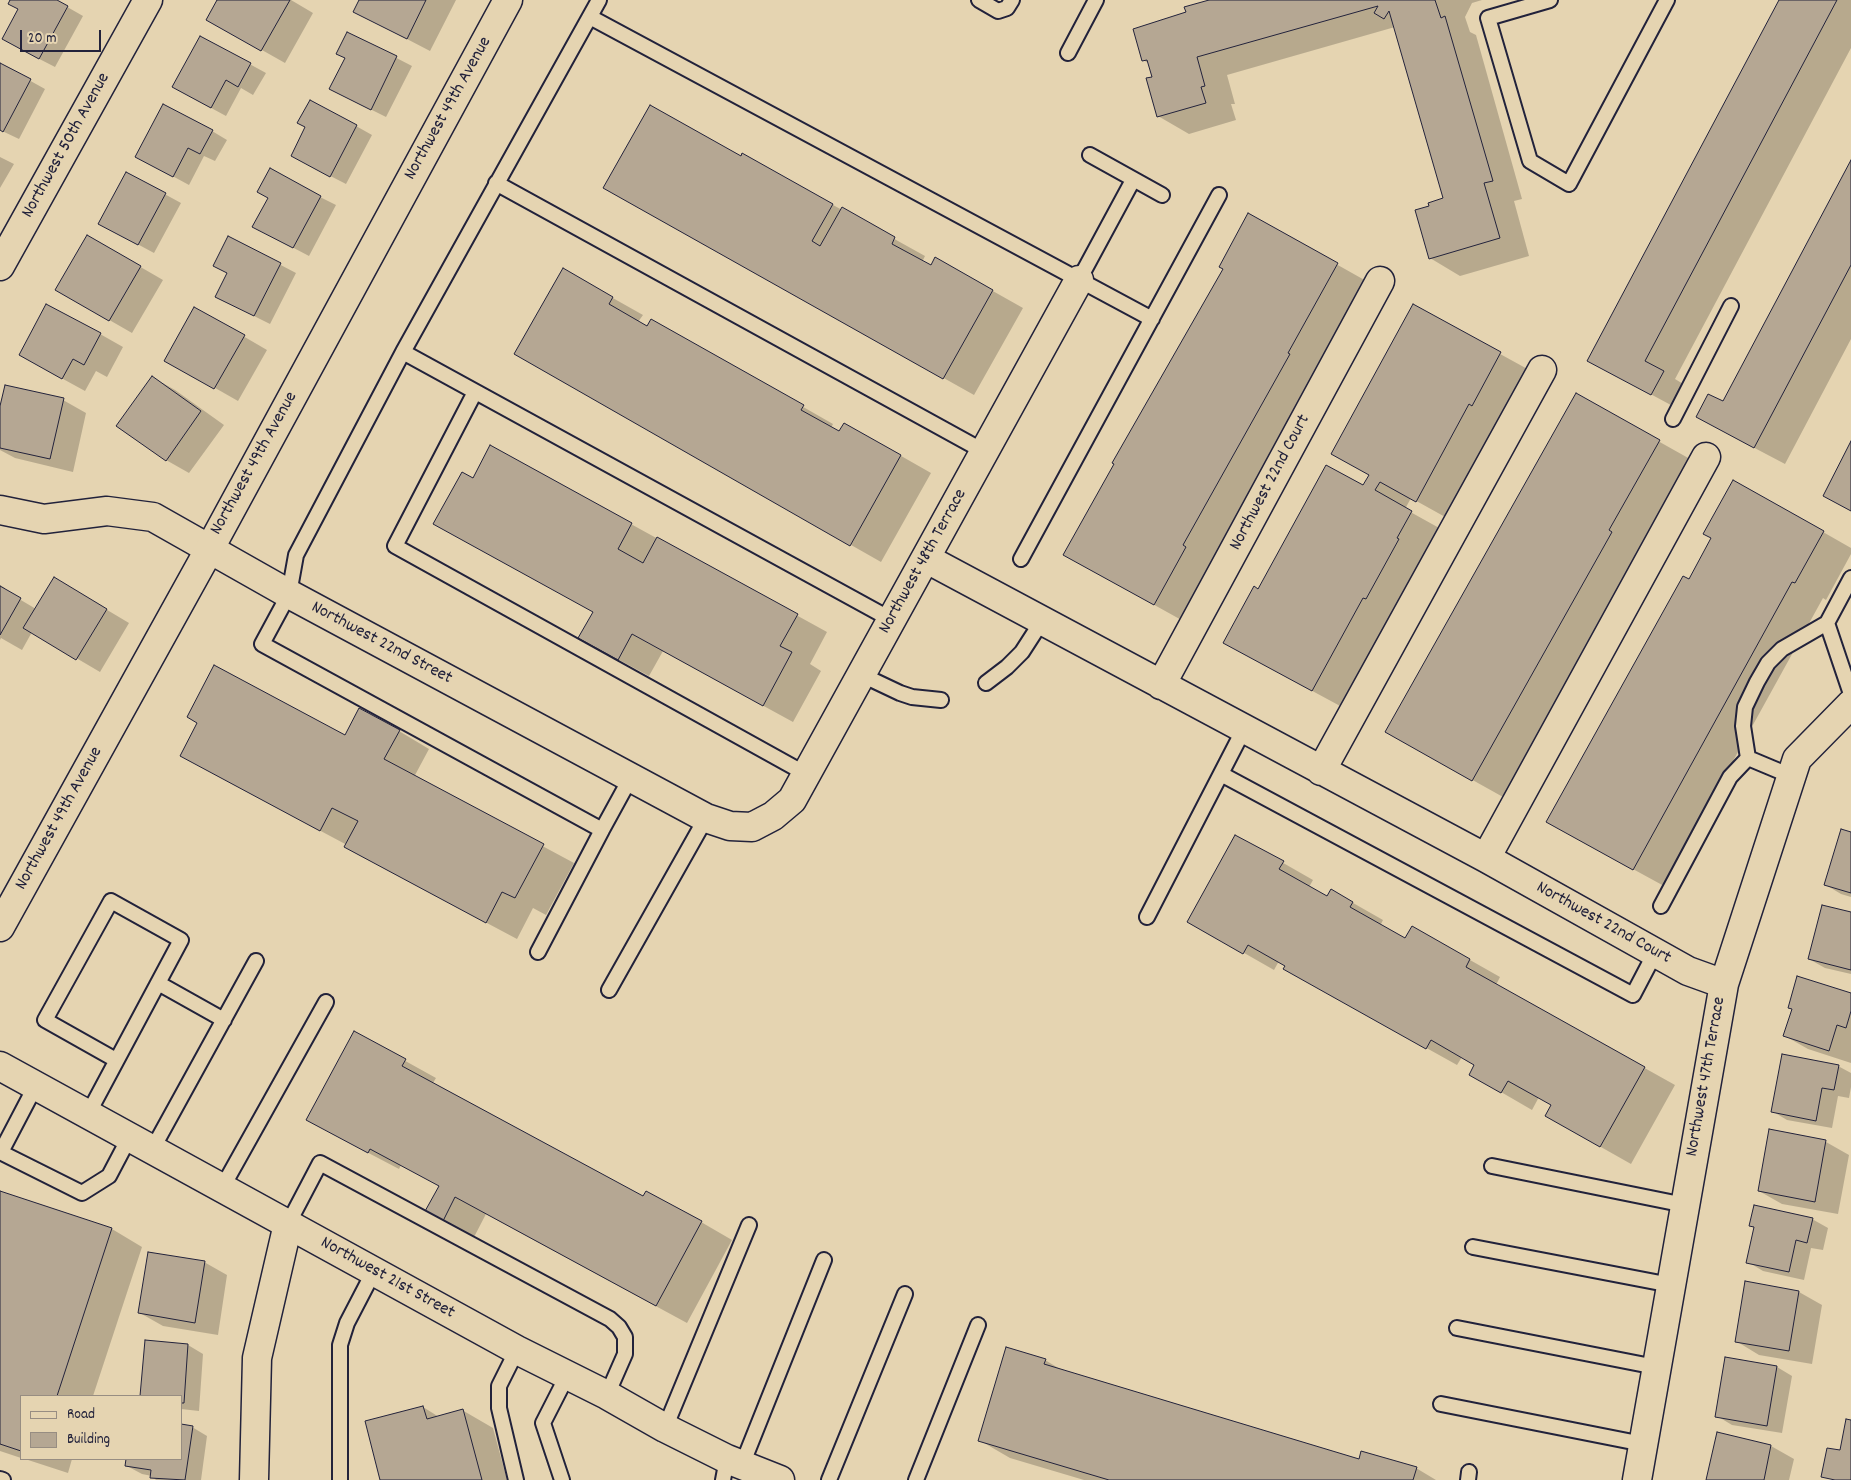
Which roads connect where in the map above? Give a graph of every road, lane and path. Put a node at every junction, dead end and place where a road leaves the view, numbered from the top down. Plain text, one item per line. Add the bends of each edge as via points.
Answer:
1 (148, 0) edge
2 (508, 0) edge
3 (599, 0) edge
4 (979, 0) edge
5 (1012, 0) edge
6 (1096, 0) edge
7 (1550, 0) edge
8 (1667, 0) edge
9 (590, 18) junction
10 (1068, 53) dead end
11 (1090, 155) dead end
12 (1133, 180) junction
13 (496, 183) junction
14 (1162, 195) dead end
15 (1219, 196) dead end
16 (0, 266) edge
17 (1079, 280) junction
18 (1380, 281) dead end
19 (1731, 306) dead end
20 (1152, 319) junction
21 (403, 352) junction
22 (1542, 370) dead end
23 (475, 392) junction
24 (1673, 419) dead end
25 (984, 452) junction
26 (1706, 457) dead end
27 (0, 510) edge
28 (208, 550) junction
29 (927, 559) junction
30 (1021, 559) dead end
31 (1851, 578) edge
32 (289, 594) junction
33 (892, 620) junction
34 (1042, 621) junction
35 (1827, 623) junction
36 (862, 675) junction
37 (986, 684) dead end
38 (1161, 685) junction
39 (1851, 694) edge
40 (941, 700) dead end
41 (1851, 704) edge
42 (1244, 729) junction
43 (1748, 758) junction
44 (1321, 771) junction
45 (806, 774) junction
46 (1222, 774) junction
47 (1791, 776) junction
48 (631, 777) junction
49 (706, 818) junction
50 (752, 827) joint
51 (602, 830) junction
52 (1486, 858) junction
53 (1661, 906) dead end
54 (1147, 918) dead end
55 (0, 927) edge
56 (538, 952) dead end
57 (1654, 953) junction
58 (256, 961) dead end
59 (158, 983) junction
60 (1724, 984) junction
61 (609, 990) dead end
62 (326, 1002) dead end
63 (224, 1020) junction
64 (116, 1060) junction
65 (0, 1066) edge
66 (35, 1087) junction
67 (88, 1114) junction
68 (141, 1144) junction
69 (0, 1152) edge
70 (1492, 1166) dead end
71 (222, 1188) junction
72 (1685, 1206) junction
73 (288, 1224) junction
74 (749, 1225) dead end
75 (1473, 1247) dead end
76 (824, 1260) dead end
77 (374, 1271) junction
78 (1670, 1285) junction
79 (905, 1294) dead end
80 (978, 1325) dead end
81 (1457, 1328) dead end
82 (516, 1350) junction
83 (1656, 1367) junction
84 (567, 1376) junction
85 (607, 1394) junction
86 (1441, 1404) dead end
87 (665, 1428) junction
88 (1643, 1444) junction
89 (731, 1468) edge
90 (254, 1480) edge
91 (340, 1480) edge
92 (516, 1480) edge
93 (562, 1480) edge
94 (780, 1480) edge
95 (829, 1480) edge
96 (916, 1480) edge
97 (1637, 1480) edge

1 - 16 street, Northwest 50th Avenue
2 - 28 street, Northwest 49th Avenue
3 - 9 lane
4 - 5 lane via 998,11 1007,8
6 - 10 lane
7 - 8 lane via 1488,18 1530,161 1570,184
9 - 13 lane
9 - 17 lane
11 - 12 lane
12 - 14 lane
12 - 17 lane
13 - 21 lane
13 - 25 lane
15 - 20 lane
17 - 20 lane
17 - 25 street, Northwest 48th Terrace
18 - 38 street, Northwest 22nd Court
19 - 24 lane
20 - 30 lane
21 - 23 lane
21 - 32 lane via 296,555
22 - 44 street
23 - 33 lane
23 - 45 lane via 395,546
25 - 29 street, Northwest 48th Terrace
26 - 52 street
27 - 28 street, Northwest 22nd Street via 44,519 107,511 152,517
28 - 32 street, Northwest 22nd Street
28 - 55 street, Northwest 49th Avenue
29 - 33 street, Northwest 48th Terrace
29 - 34 street, Northwest 22nd Court
31 - 35 lane
32 - 48 street, Northwest 22nd Street
32 - 51 lane via 262,644
33 - 36 street, Northwest 48th Terrace
34 - 37 lane via 1022,652
34 - 38 street, Northwest 22nd Court
35 - 39 lane
35 - 43 lane via 1782,649 1768,663 1746,706 1743,726
36 - 40 lane via 912,697
36 - 45 street, Northwest 48th Terrace
38 - 42 street, Northwest 22nd Court
41 - 47 street, Northwest 47th Terrace via 1797,759
42 - 44 street, Northwest 22nd Court
42 - 46 lane
43 - 47 lane
43 - 53 lane via 1730,777
44 - 52 street, Northwest 22nd Court
45 - 50 street, Northwest 48th Terrace via 792,800 773,816
46 - 54 lane
46 - 57 lane via 1633,995
47 - 60 street, Northwest 47th Terrace
48 - 49 street, Northwest 22nd Street
48 - 51 lane
49 - 50 street, Northwest 22nd Street via 730,826
49 - 61 lane
51 - 56 lane
52 - 57 street, Northwest 22nd Court
57 - 60 street, Northwest 22nd Court via 1688,972
58 - 63 lane
59 - 63 lane
59 - 64 lane
59 - 64 lane via 181,940 110,901 45,1020
60 - 72 street, Northwest 47th Terrace
62 - 71 lane
63 - 68 lane
64 - 67 lane
65 - 66 street, Northwest 21st Street
66 - 67 street, Northwest 21st Street
66 - 69 lane
67 - 68 street, Northwest 21st Street
68 - 69 lane via 109,1176 82,1194
68 - 71 street, Northwest 21st Street
70 - 72 lane
71 - 73 street, Northwest 21st Street
72 - 78 street, Northwest 47th Terrace
73 - 77 street, Northwest 21st Street
73 - 85 lane via 320,1163 610,1318 625,1337 625,1354
73 - 90 street via 257,1358
74 - 87 lane
75 - 78 lane
76 - 89 lane
77 - 82 street, Northwest 21st Street
77 - 91 lane via 347,1323 340,1345
78 - 83 street, Northwest 47th Terrace
79 - 95 lane
80 - 96 lane
81 - 83 lane
82 - 84 street, Northwest 21st Street
82 - 92 lane via 499,1386 499,1408
83 - 88 street, Northwest 47th Terrace
84 - 85 street, Northwest 21st Street
84 - 93 lane via 543,1423
85 - 87 street, Northwest 21st Street
86 - 88 lane
87 - 89 street, Northwest 21st Street
88 - 97 street, Northwest 47th Terrace
89 - 94 street, Northwest 21st Street

